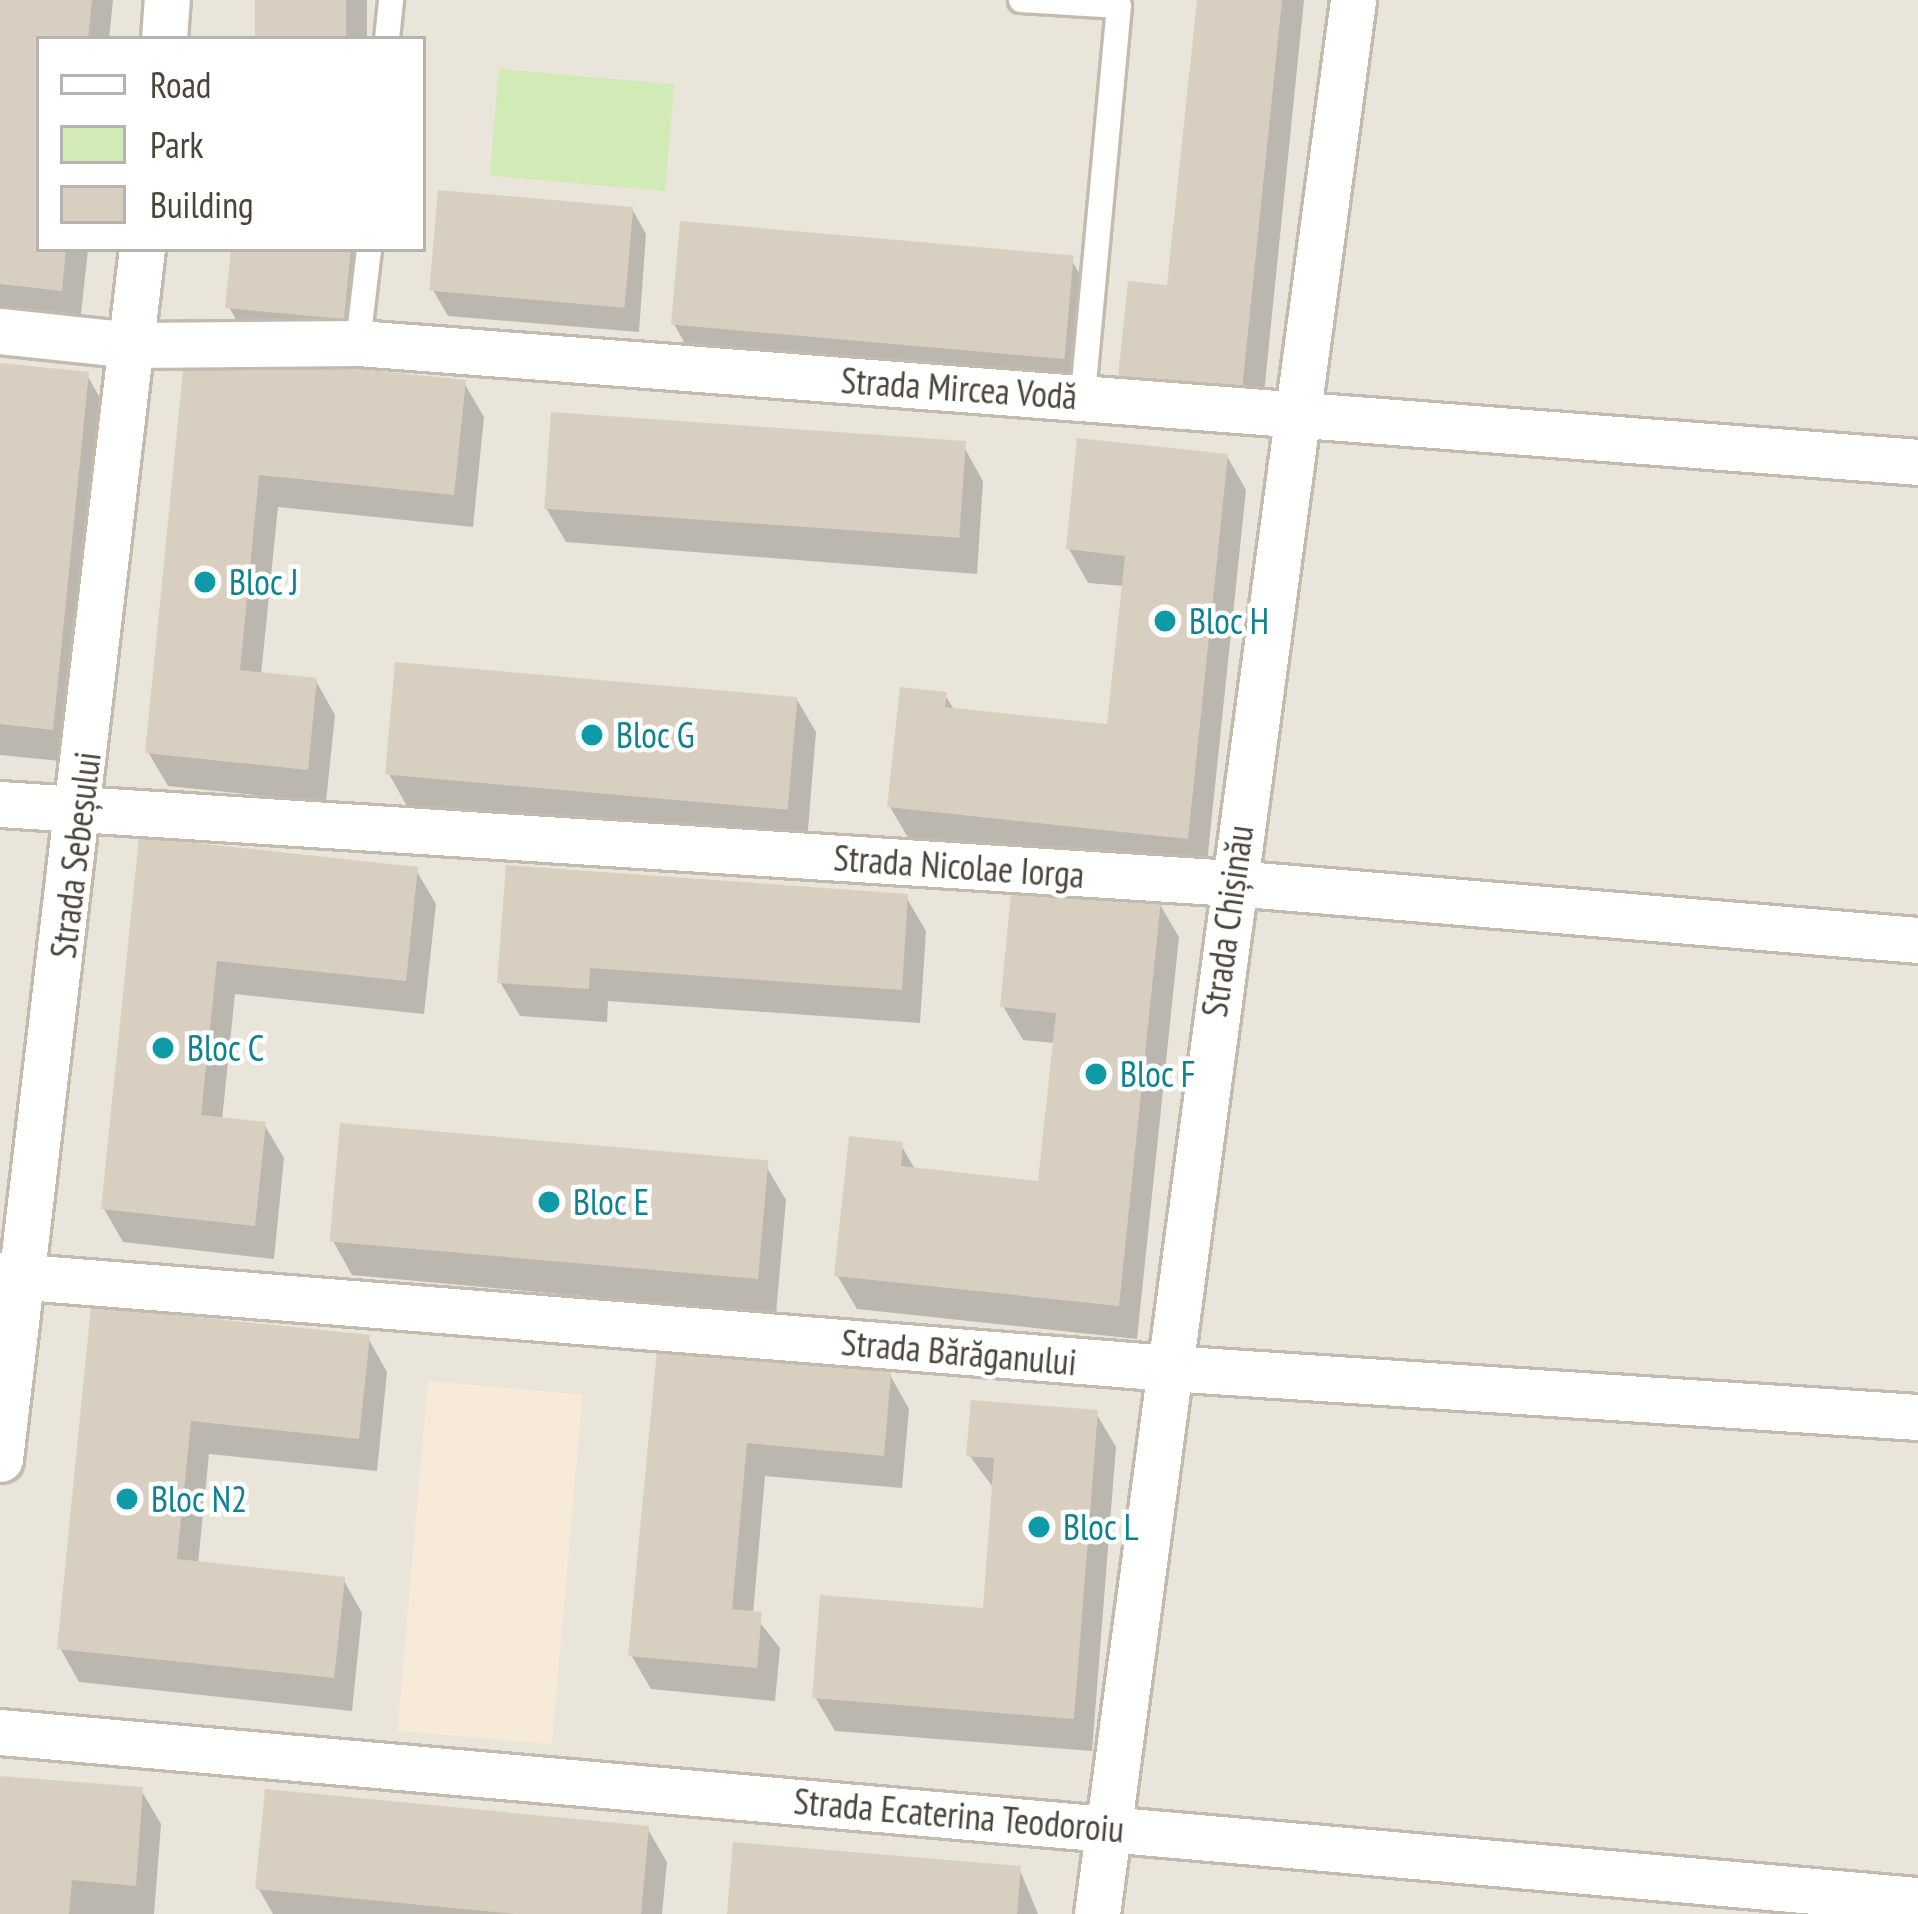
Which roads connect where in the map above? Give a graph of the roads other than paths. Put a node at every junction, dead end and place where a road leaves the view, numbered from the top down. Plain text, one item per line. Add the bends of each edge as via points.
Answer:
1 (167, 0) edge
2 (391, 0) edge
3 (1021, 0) edge
4 (1354, 0) edge
5 (164, 36) edge
6 (387, 36) edge
7 (142, 252) edge
8 (369, 252) edge
9 (0, 331) edge
10 (358, 343) junction
11 (133, 345) junction
12 (1083, 397) junction
13 (1300, 418) junction
14 (1918, 462) edge
15 (0, 804) edge
16 (81, 812) junction
17 (1232, 883) junction
18 (1918, 940) edge
19 (12, 1276) edge
20 (1168, 1368) junction
21 (1918, 1418) edge
22 (0, 1459) edge
23 (0, 1732) edge
24 (1109, 1828) junction
25 (1918, 1900) edge
26 (1097, 1914) edge

1 - 5 street
2 - 6 lane
3 - 12 lane via 1119,7
4 - 13 street, Strada Chișinău
7 - 11 street, Strada Sebeșului
8 - 10 lane
9 - 11 street, Strada Mircea Vodă
10 - 11 street, Strada Mircea Vodă
10 - 12 street, Strada Mircea Vodă
11 - 16 street, Strada Sebeșului
12 - 13 street, Strada Mircea Vodă
13 - 14 street, Strada Mircea Vodă
13 - 17 street, Strada Chișinău
15 - 16 street, Strada Nicolae Iorga
16 - 17 street, Strada Nicolae Iorga
16 - 19 street, Strada Sebeșului
17 - 18 street, Strada Nicolae Iorga
17 - 20 street, Strada Chișinău
19 - 20 street, Strada Bărăganului
19 - 22 street, Strada Sebeșului
20 - 21 street, Strada Bărăganului
20 - 24 street, Strada Chișinău
23 - 24 street, Strada Ecaterina Teodoroiu
24 - 25 street, Strada Ecaterina Teodoroiu
24 - 26 street, Strada Chișinău

